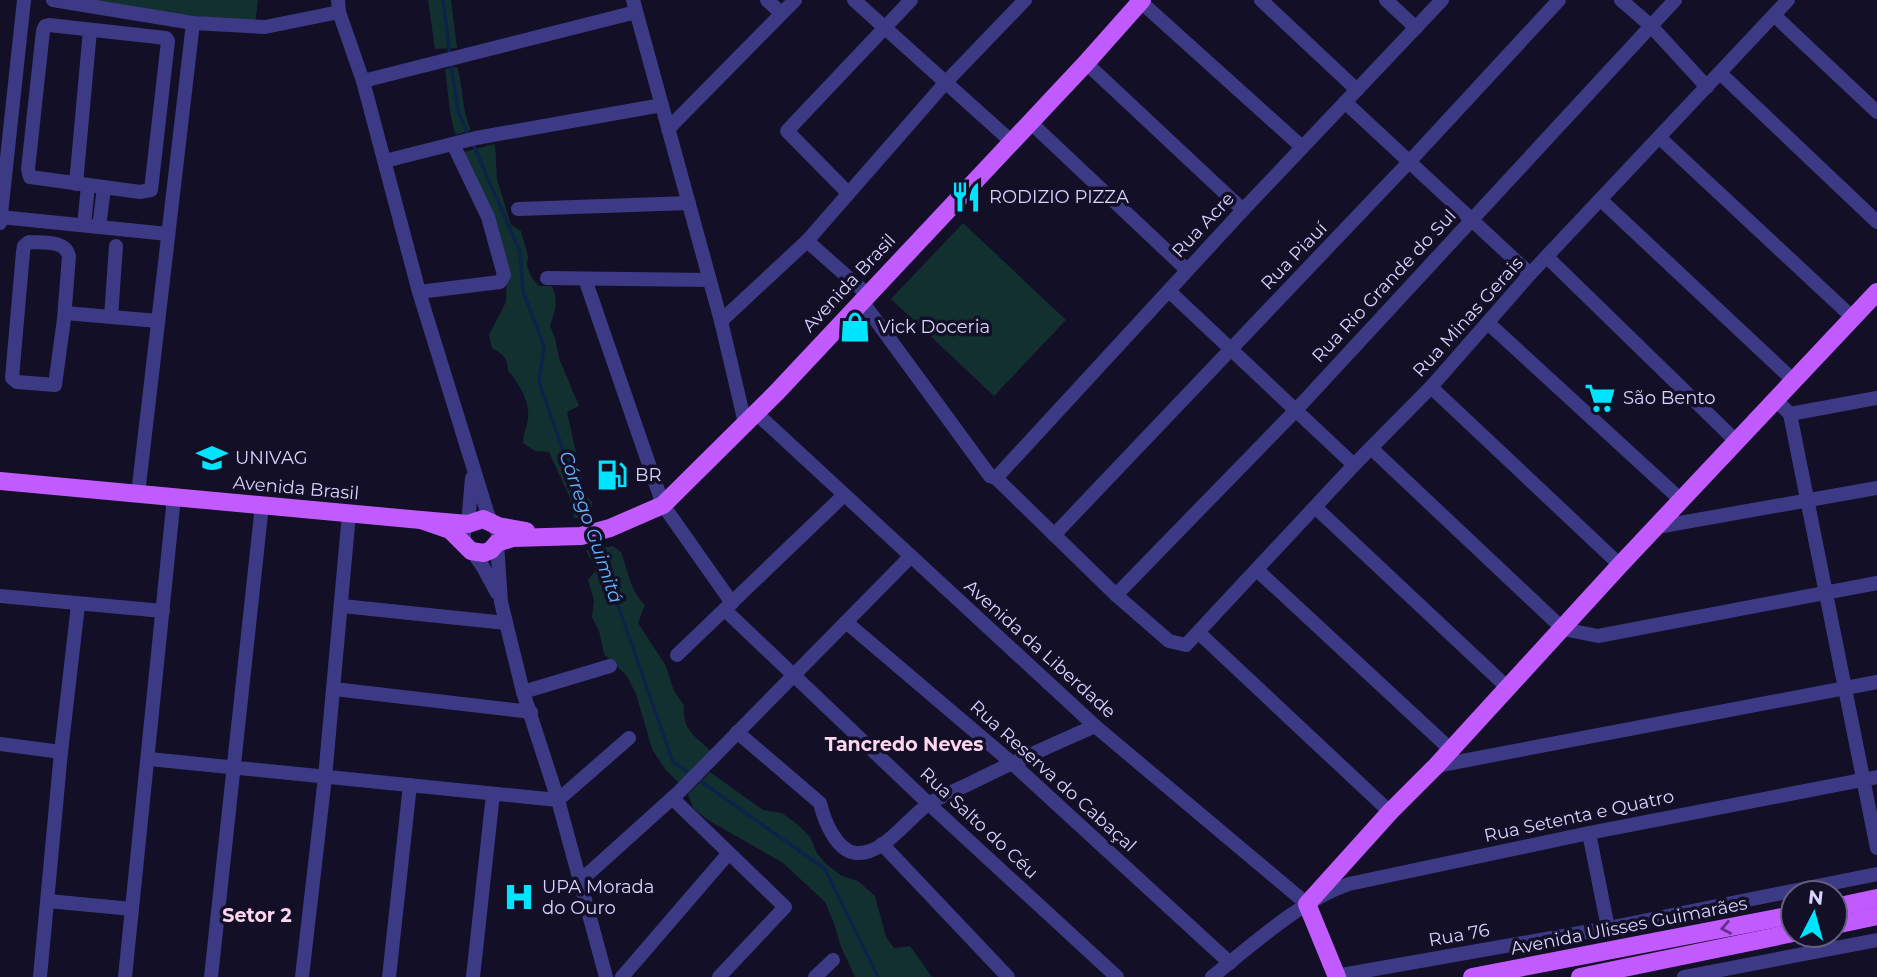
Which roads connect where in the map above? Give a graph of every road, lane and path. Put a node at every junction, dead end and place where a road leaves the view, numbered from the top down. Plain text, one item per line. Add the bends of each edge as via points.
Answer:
1 (24, 0) edge
2 (53, 0) edge
3 (767, 0) edge
4 (795, 0) edge
5 (854, 0) edge
6 (911, 0) edge
7 (1024, 0) edge
8 (1261, 0) edge
9 (1386, 0) edge
10 (1442, 0) edge
11 (1559, 0) edge
12 (1621, 0) edge
13 (1675, 0) edge
14 (1788, 0) edge
15 (1141, 1) edge
16 (339, 6) edge
17 (635, 6) edge
18 (780, 13) junction
19 (1774, 15) junction
20 (193, 23) junction
21 (1651, 26) junction
22 (884, 27) junction
23 (1416, 28) junction
24 (90, 30) junction
25 (1086, 63) junction
26 (1720, 73) junction
27 (363, 81) junction
28 (946, 82) junction
29 (1707, 87) junction
30 (1357, 90) junction
31 (1345, 102) junction
32 (662, 105) junction
33 (1877, 112) edge
34 (1030, 122) junction
35 (668, 129) junction
36 (1660, 138) junction
37 (1012, 142) junction
38 (457, 143) junction
39 (1302, 147) junction
40 (385, 161) junction
41 (1410, 161) junction
42 (82, 185) junction
43 (104, 188) junction
44 (848, 193) junction
45 (1602, 201) junction
46 (689, 202) junction
47 (518, 209) dead end
48 (1243, 209) junction
49 (0, 217) edge
50 (1471, 220) junction
51 (1877, 222) edge
52 (0, 223) edge
53 (84, 225) junction
54 (99, 227) junction
55 (168, 234) junction
56 (807, 241) junction
57 (116, 246) dead end
58 (1548, 258) junction
59 (1187, 270) junction
60 (1530, 274) junction
61 (547, 278) dead end
62 (585, 279) junction
63 (709, 280) junction
64 (419, 292) junction
65 (1170, 292) junction
66 (1876, 295) edge
67 (864, 297) junction
68 (65, 313) junction
69 (111, 317) junction
70 (1852, 317) junction
71 (158, 321) junction
72 (721, 321) junction
73 (1488, 323) junction
74 (1230, 350) junction
75 (1794, 381) junction
76 (1431, 387) junction
77 (1877, 398) edge
78 (1776, 400) junction
79 (1296, 410) junction
80 (1790, 414) junction
81 (751, 418) junction
82 (1736, 440) junction
83 (1371, 448) junction
84 (1354, 465) junction
85 (473, 470) junction
86 (996, 478) junction
87 (0, 481) edge
88 (1877, 488) edge
89 (138, 494) junction
90 (844, 495) junction
91 (174, 497) junction
92 (1681, 500) junction
93 (1808, 500) junction
94 (262, 505) junction
95 (663, 505) junction
96 (1315, 508) junction
97 (349, 513) junction
98 (421, 520) junction
99 (468, 524) junction
100 (493, 524) junction
101 (1657, 527) junction
102 (551, 535) junction
103 (1054, 535) junction
104 (497, 543) junction
105 (468, 548) junction
106 (911, 557) junction
107 (1620, 565) junction
108 (1257, 570) junction
109 (1877, 583) edge
110 (1827, 592) junction
111 (1116, 595) junction
112 (0, 596) edge
113 (501, 602) junction
114 (78, 605) junction
115 (342, 606) junction
116 (728, 607) junction
117 (163, 611) junction
118 (846, 622) junction
119 (506, 623) junction
120 (1563, 629) junction
121 (1199, 633) junction
122 (677, 655) dead end
123 (610, 666) dead end
124 (794, 677) junction
125 (1877, 682) edge
126 (1508, 688) junction
127 (334, 689) junction
128 (1844, 689) junction
129 (523, 692) junction
130 (531, 712) junction
131 (1094, 726) junction
132 (737, 732) junction
133 (629, 738) dead end
134 (0, 744) edge
135 (1450, 748) junction
136 (61, 752) junction
137 (149, 760) junction
138 (1012, 763) junction
139 (1436, 766) junction
140 (233, 768) junction
141 (325, 777) junction
142 (1870, 778) edge
143 (410, 785) junction
144 (493, 794) junction
145 (675, 795) junction
146 (558, 800) junction
147 (929, 804) junction
148 (1390, 812) junction
149 (1589, 833) junction
150 (882, 844) junction
151 (1877, 848) edge
152 (728, 853) junction
153 (1877, 874) edge
154 (579, 882) junction
155 (1877, 898) edge
156 (48, 901) junction
157 (1307, 904) junction
158 (1849, 904) edge
159 (132, 909) junction
160 (1682, 914) junction
161 (1877, 916) edge
162 (1779, 918) edge
163 (1849, 922) edge
164 (1608, 928) junction
165 (1779, 936) edge
166 (1680, 937) junction
167 (1877, 940) edge
168 (1679, 957) junction
169 (833, 960) dead end
170 (1230, 963) junction
171 (1337, 976) edge
172 (40, 977) edge
173 (125, 977) edge
174 (211, 977) edge
175 (302, 977) edge
176 (389, 977) edge
177 (473, 977) edge
178 (606, 977) edge
179 (622, 977) edge
180 (719, 977) edge
181 (815, 977) edge
182 (1008, 977) edge
183 (1117, 977) edge
184 (1212, 977) edge
185 (1472, 977) edge
186 (1580, 977) edge
187 (1683, 977) edge

1 - 49 street
2 - 20 street
3 - 18 street
4 - 18 street
5 - 22 street
6 - 22 street
7 - 28 street
8 - 30 street
9 - 23 street
10 - 23 street, Rua Acre
11 - 41 street, Rua Piauí
12 - 21 street
13 - 21 street, Rua Rio Grande do Sul
14 - 19 street, Rua Minas Gerais
15 - 25 main road, Avenida Brasil
15 - 39 street
16 - 20 street via 264,27
16 - 27 street
17 - 27 street
17 - 32 street
18 - 35 street
19 - 26 street, Rua Minas Gerais
19 - 33 street
20 - 55 street
21 - 29 street
21 - 50 street, Rua Rio Grande do Sul
22 - 28 street
22 - 44 street via 787,131
23 - 30 street, Rua Acre
24 - 42 street
24 - 42 street via 45,26 28,169 30,177
24 - 43 street via 169,41 151,190
25 - 34 main road, Avenida Brasil
25 - 48 street
26 - 29 street, Rua Minas Gerais
26 - 51 street
27 - 40 street
28 - 37 street
28 - 44 street
29 - 36 street, Rua Minas Gerais
30 - 31 street, Rua Acre
31 - 39 street, Rua Acre
31 - 41 street
32 - 35 street
32 - 38 street
34 - 37 main road, Avenida Brasil
34 - 59 street
35 - 46 street
36 - 45 street, Rua Minas Gerais
36 - 70 street
37 - 67 main road, Avenida Brasil
38 - 40 street
38 - 64 street via 488,217 504,275 500,282
39 - 48 street, Rua Acre
40 - 64 street
41 - 50 street
41 - 74 street, Rua Piauí
42 - 43 street
42 - 53 street
43 - 54 street
44 - 56 street
45 - 58 street, Rua Minas Gerais
45 - 75 street
46 - 47 street
46 - 63 street
48 - 59 street, Rua Acre
49 - 52 street
49 - 53 street
50 - 60 street
50 - 79 street, Rua Rio Grande do Sul
53 - 54 street
54 - 55 street
55 - 71 street
56 - 67 street
56 - 72 street
57 - 69 street
58 - 60 street, Rua Minas Gerais
58 - 82 street
59 - 65 street, Rua Acre
60 - 73 street, Rua Minas Gerais
61 - 62 street
62 - 63 street
62 - 95 street, Rua Salto do Céu
63 - 72 street
64 - 85 street
65 - 74 street
65 - 86 street, Rua Acre
66 - 70 main road
67 - 81 main road, Avenida Brasil
67 - 86 street
68 - 68 street via 55,386 14,381 23,252 29,242 67,248
68 - 69 street
69 - 71 street
70 - 75 main road
71 - 89 street
72 - 81 street
73 - 76 street, Rua Minas Gerais
73 - 92 street
74 - 79 street
74 - 103 street, Rua Piauí
75 - 78 main road
76 - 83 street, Rua Minas Gerais
76 - 107 street
77 - 80 street
78 - 80 street
78 - 82 main road
79 - 84 street
79 - 111 street, Rua Rio Grande do Sul
80 - 93 street
81 - 90 street, Avenida da Liberdade
81 - 95 main road, Avenida Brasil
82 - 92 main road
83 - 84 street, Rua Minas Gerais
83 - 120 street
84 - 96 street, Rua Minas Gerais
85 - 99 street
85 - 100 street
86 - 103 street
87 - 89 main road, Avenida Brasil
88 - 93 street
89 - 91 main road, Avenida Brasil
90 - 106 street, Avenida da Liberdade
90 - 116 street
91 - 94 main road, Avenida Brasil
91 - 117 street
92 - 101 main road
93 - 101 street
93 - 110 street
94 - 97 main road, Avenida Brasil
94 - 140 street
95 - 102 main road, Avenida Brasil via 581,536
95 - 116 street, Rua Salto do Céu
96 - 108 street, Rua Minas Gerais
96 - 126 street
97 - 98 main road, Avenida Brasil
97 - 115 street
98 - 99 main road, Avenida Brasil
98 - 105 main road, Avenida Brasil via 450,530
99 - 100 main road, Avenida Brasil via 483,519
99 - 105 street via 463,536
100 - 102 main road, Avenida Brasil
100 - 104 street
101 - 107 main road
102 - 104 main road, Avenida Brasil
103 - 111 street
104 - 105 main road, Avenida Brasil via 484,553
104 - 113 street
105 - 113 street
106 - 118 street
106 - 131 street, Avenida da Liberdade
107 - 120 main road
108 - 121 street, Rua Minas Gerais
108 - 135 street
109 - 110 street
110 - 120 street via 1598,636
110 - 128 street
111 - 121 street via 1169,640 1186,645
112 - 114 street
113 - 119 street
114 - 117 street
114 - 136 street
115 - 119 street
115 - 127 street
116 - 122 street
116 - 124 street, Rua Salto do Céu
117 - 137 street
118 - 124 street
118 - 138 street, Rua Reserva do Cabaçal
119 - 129 street
120 - 126 main road
121 - 148 street
123 - 129 street
124 - 132 street
124 - 147 street, Rua Salto do Céu
125 - 128 street
126 - 135 main road
127 - 130 street
127 - 141 street
128 - 139 street
128 - 142 street
129 - 130 street
130 - 146 street
131 - 138 street
131 - 157 street, Avenida da Liberdade
132 - 145 street
132 - 150 street via 820,803 839,844 852,853 869,852
133 - 146 street
134 - 136 street
135 - 139 main road
136 - 156 street
137 - 140 street
137 - 159 street
138 - 147 street
138 - 170 street, Rua Reserva do Cabaçal
139 - 148 main road
140 - 141 street
140 - 174 street
141 - 143 street
141 - 175 street
142 - 149 street, Rua Setenta e Quatro
142 - 151 street
143 - 144 street
143 - 176 street
144 - 146 street
144 - 177 street
145 - 152 street
145 - 154 street
146 - 154 street
147 - 150 street
147 - 183 street, Rua Salto do Céu
148 - 157 main road
149 - 157 street, Rua Setenta e Quatro via 1349,884
149 - 164 street
150 - 182 street
152 - 179 street
152 - 180 street via 785,907
153 - 160 street, Rua 76
154 - 178 street
155 - 158 main road
156 - 159 street
156 - 172 street
157 - 170 street, Rua Setenta e Quatro
157 - 171 main road
159 - 173 street
160 - 164 street, Rua 76
160 - 166 street
161 - 163 main road
162 -> 166 main road, Avenida Ulisses Guimarães
164 - 171 street, Rua 76
165 - 168 main road
166 - 168 street
166 - 185 main road, Avenida Ulisses Guimarães
167 - 187 street
168 - 186 main road
168 - 187 street
169 - 181 street
170 - 184 street, Rua Setenta e Quatro

